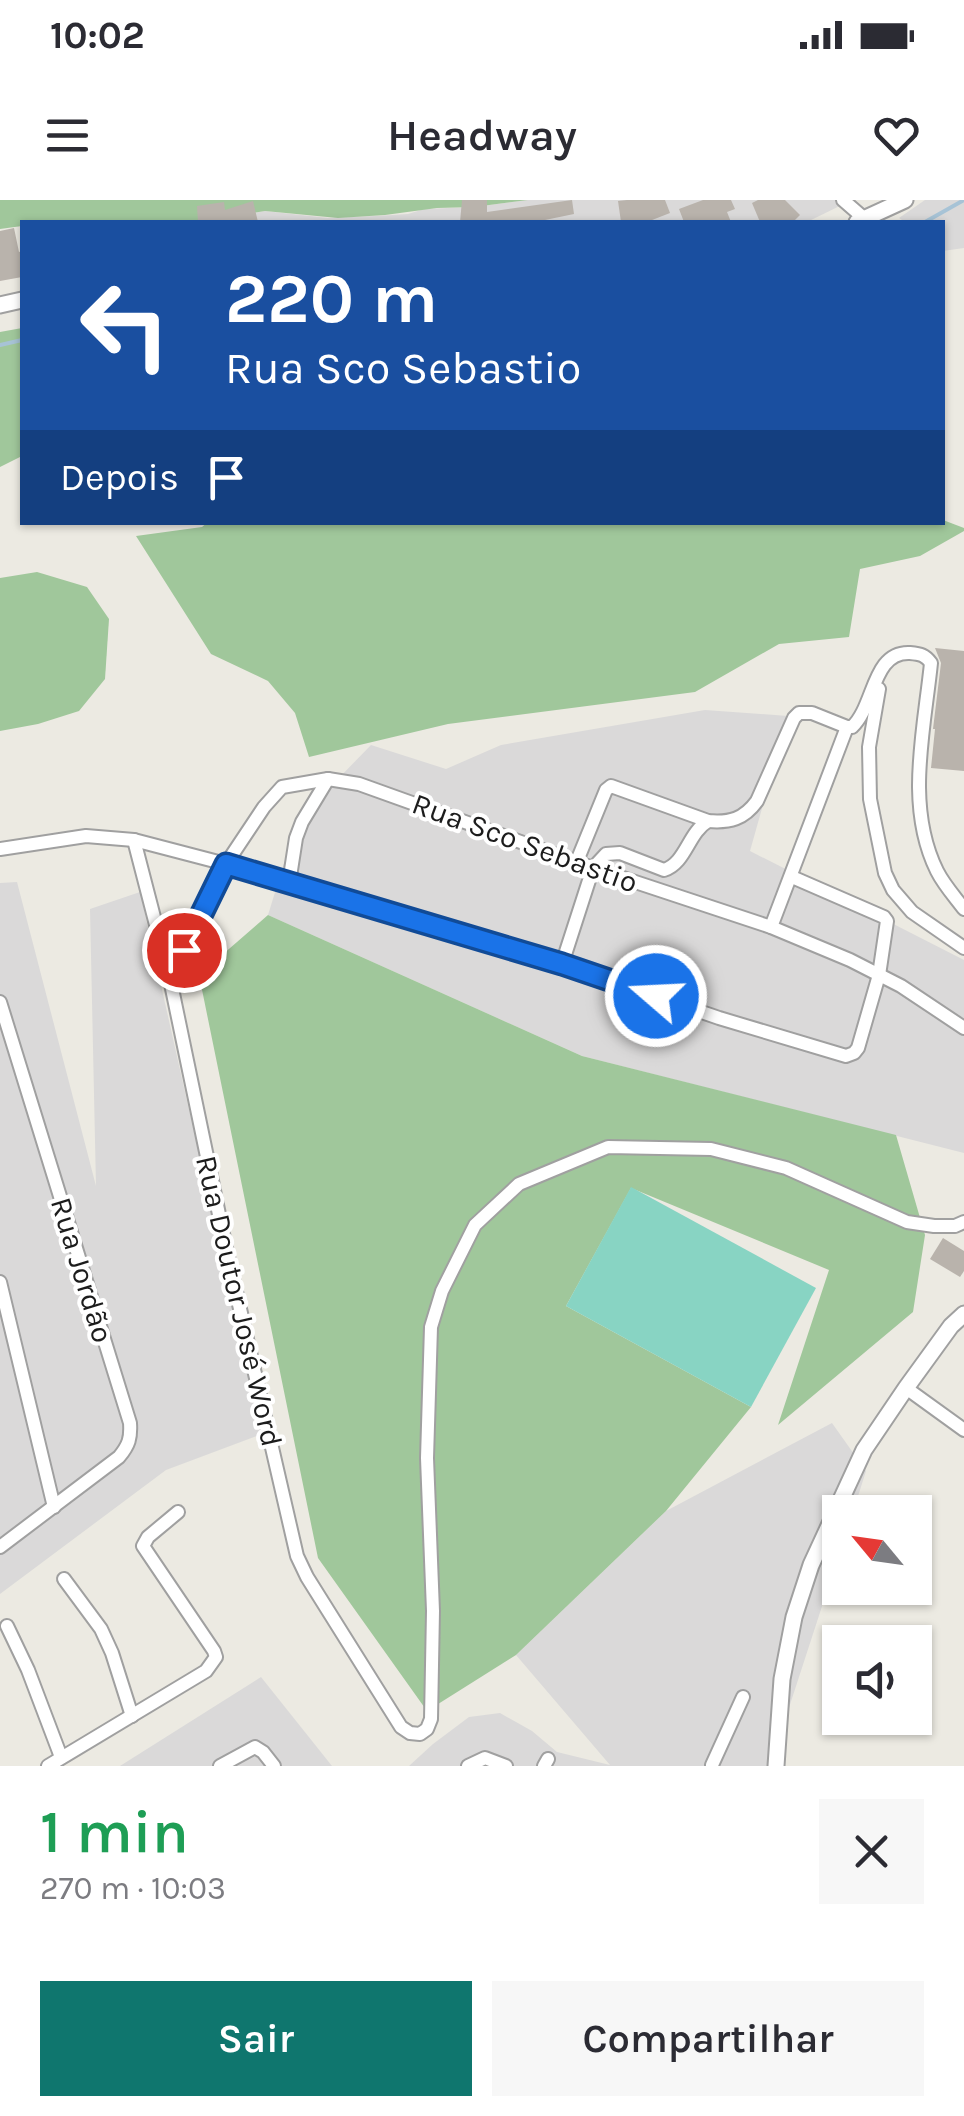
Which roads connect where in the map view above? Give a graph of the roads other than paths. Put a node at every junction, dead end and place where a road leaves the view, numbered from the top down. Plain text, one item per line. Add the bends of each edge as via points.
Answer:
1 (843, 200) edge
2 (866, 200) edge
3 (905, 200) edge
4 (868, 219) edge
5 (883, 666) junction
6 (847, 727) junction
7 (328, 778) junction
8 (708, 821) junction
9 (134, 840) junction
10 (0, 849) edge
11 (578, 861) junction
12 (226, 864) junction
13 (593, 868) junction
14 (792, 877) junction
15 (289, 883) junction
16 (964, 909) edge
17 (771, 928) junction
18 (964, 948) edge
19 (562, 964) junction
20 (879, 976) junction
21 (170, 979) junction
22 (0, 1002) edge
23 (964, 1028) edge
24 (964, 1222) edge
25 (0, 1282) edge
26 (964, 1314) edge
27 (906, 1388) junction
28 (964, 1430) edge
29 (54, 1507) junction
30 (178, 1512) dead end
31 (0, 1547) edge
32 (64, 1579) dead end
33 (8, 1626) dead end
34 (743, 1697) dead end
35 (132, 1716) junction
36 (61, 1758) junction
37 (48, 1766) edge
38 (220, 1766) edge
39 (274, 1766) edge
40 (468, 1766) edge
41 (506, 1766) edge
42 (712, 1766) edge
43 (776, 1766) edge

1 - 4 street
2 - 4 street
3 - 4 street
5 - 6 street via 862,716
5 - 16 street via 900,653 931,663 920,812 938,874
5 - 18 street via 870,747 870,799 885,873 912,912
6 - 8 street via 799,713 748,813
6 - 14 street
7 - 11 street, Rua Sco Sebastio
7 - 12 street, Rua Sco Sebastio via 282,787
7 - 15 street via 296,838
8 - 11 street via 608,787
8 - 13 street via 670,869 612,852
9 - 10 street via 86,836
9 - 12 street
9 - 21 street, Rua Doutor José Word
11 - 13 street, Rua Sco Sebastio
12 - 15 street
12 - 21 street, Rua Sco Sebastio
13 - 17 street, Rua Sco Sebastio
13 - 19 street
14 - 17 street
14 - 20 street via 884,917
15 - 19 street
17 - 20 street, Rua Sco Sebastio
19 - 20 street via 846,1056 858,1048
20 - 23 street, Rua Sco Sebastio
21 - 24 street, Rua Doutor José Word via 297,1556 410,1733 420,1734 431,1719 431,1327 475,1226 519,1184 608,1147 711,1149 786,1168 907,1222
22 - 29 street, Rua Jordão via 130,1423 119,1457
25 - 29 street
26 - 27 street
27 - 28 street
27 - 43 street via 864,1450 811,1565 782,1678
29 - 31 street, Rua Jordão
30 - 35 street via 143,1546 216,1657 206,1671
32 - 35 street via 101,1629
33 - 36 street
34 - 42 street
35 - 36 street
36 - 37 street
38 - 39 street via 255,1748
40 - 41 street via 486,1758

